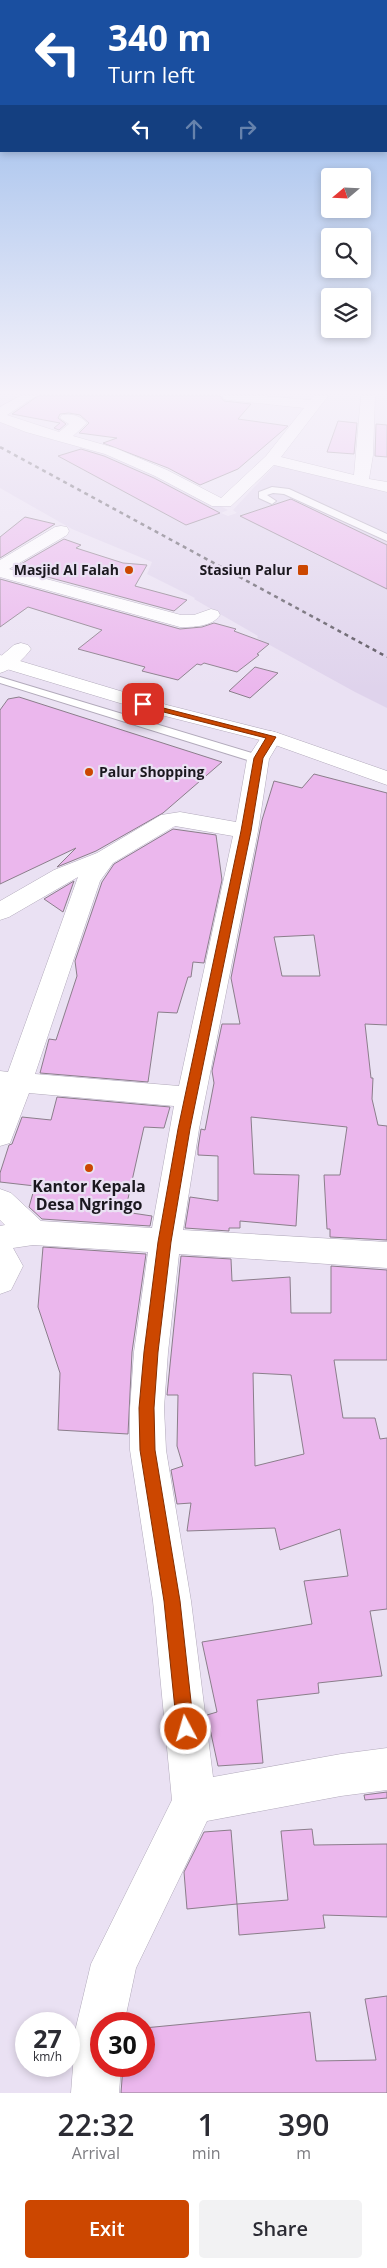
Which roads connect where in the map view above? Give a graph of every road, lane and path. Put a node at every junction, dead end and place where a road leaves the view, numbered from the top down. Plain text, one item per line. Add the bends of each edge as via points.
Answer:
1 (202, 494) edge
2 (236, 494) edge
3 (263, 494) edge
4 (292, 494) edge
5 (272, 502) dead end
6 (61, 531) dead end
7 (387, 538) edge
8 (0, 567) edge
9 (0, 572) edge
10 (212, 615) dead end
11 (1, 663) edge
12 (272, 737) junction
13 (258, 758) junction
14 (387, 758) edge
15 (387, 778) edge
16 (246, 831) junction
17 (105, 858) junction
18 (0, 912) edge
19 (9, 1082) edge
20 (191, 1096) junction
21 (0, 1135) edge
22 (0, 1201) edge
23 (33, 1233) junction
24 (0, 1238) edge
25 (165, 1242) junction
26 (0, 1253) edge
27 (387, 1256) edge
28 (0, 1281) edge
29 (387, 1769) edge
30 (194, 1802) junction
31 (95, 2093) edge

1 - 2 main road via 221,503 228,502
3 - 5 lane
4 - 7 lane
6 - 8 main road
9 - 10 main road via 180,621 197,621
11 - 12 main road
11 - 13 lane
11 - 14 main road via 21,649
12 - 13 main road
12 - 15 main road
13 - 16 main road
16 - 17 main road via 172,819
16 - 20 main road
17 - 18 main road via 62,875
17 - 19 main road via 88,880
19 - 20 main road
19 - 21 main road
20 - 25 main road
22 - 23 main road
23 - 24 main road
23 - 25 main road
25 - 27 main road
25 - 30 main road via 146,1408 148,1450 172,1601
26 - 28 main road via 7,1266
29 - 30 main road
30 - 31 main road via 114,1964 100,2027

